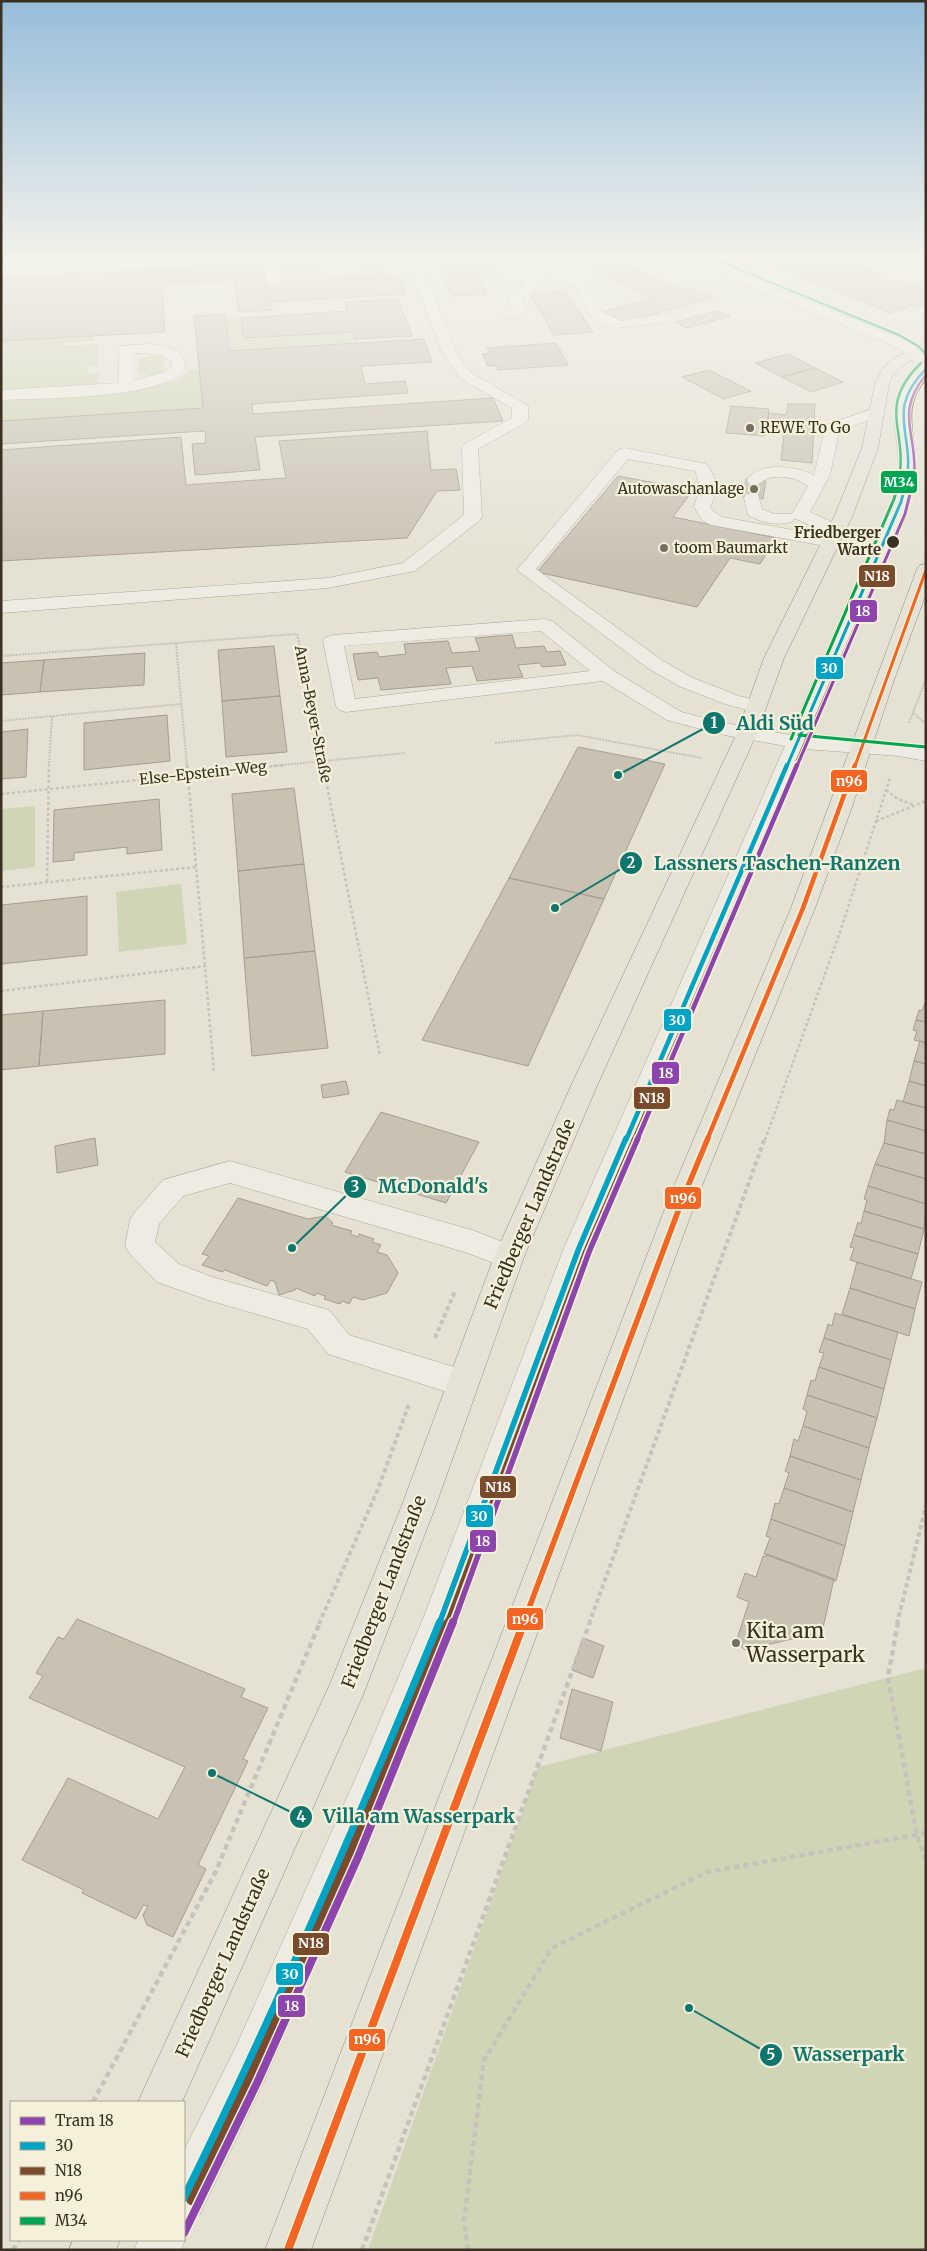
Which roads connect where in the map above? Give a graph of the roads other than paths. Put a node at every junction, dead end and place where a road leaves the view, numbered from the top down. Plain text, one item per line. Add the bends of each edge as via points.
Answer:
1 (456, 362) edge
2 (908, 362) edge
3 (919, 362) edge
4 (126, 387) dead end
5 (1, 395) edge
6 (875, 413) junction
7 (755, 480) dead end
8 (816, 484) junction
9 (752, 498) tunnel mouth
10 (800, 514) junction
11 (834, 537) junction
12 (926, 569) edge
13 (1, 607) edge
14 (607, 675) junction
15 (751, 719) junction
16 (798, 742) junction
17 (861, 747) junction
18 (926, 755) edge
19 (510, 1257) junction
20 (463, 1383) junction
21 (160, 2101) edge
22 (185, 2196) edge
23 (288, 2250) edge

1 - 13 street via 465,375 520,406 520,420 470,447 473,517 409,567 328,583
2 - 6 main road, Friedberger Landstraße via 888,371
3 - 16 street via 902,400 901,418 908,467 901,502
4 - 5 street
6 - 8 street via 832,428 822,475
6 - 11 main road, Friedberger Landstraße via 870,448
7 - 8 street via 762,474 785,473 801,475
8 - 10 street
9 - 10 street via 754,511 762,516 786,518
10 - 11 street
11 - 15 main road, Friedberger Landstraße via 774,658
11 - 15 street via 717,521 702,507 709,493 706,473 700,467 624,453 526,570 656,665 686,682 732,700
12 - 17 main road
14 - 14 street via 545,624 334,641 346,706
14 - 15 street via 674,716
15 - 16 street
15 - 19 main road, Friedberger Landstraße
16 - 17 street
16 - 22 street via 579,1248 441,1619 371,1789 249,2066
17 - 18 street
17 - 23 main road via 803,908 683,1198
19 - 20 main road, Friedberger Landstraße
19 - 20 street via 475,1243 230,1172 173,1188 145,1220 140,1246 168,1273 208,1288 318,1319 339,1345
20 - 21 main road, Friedberger Landstraße via 344,1695

